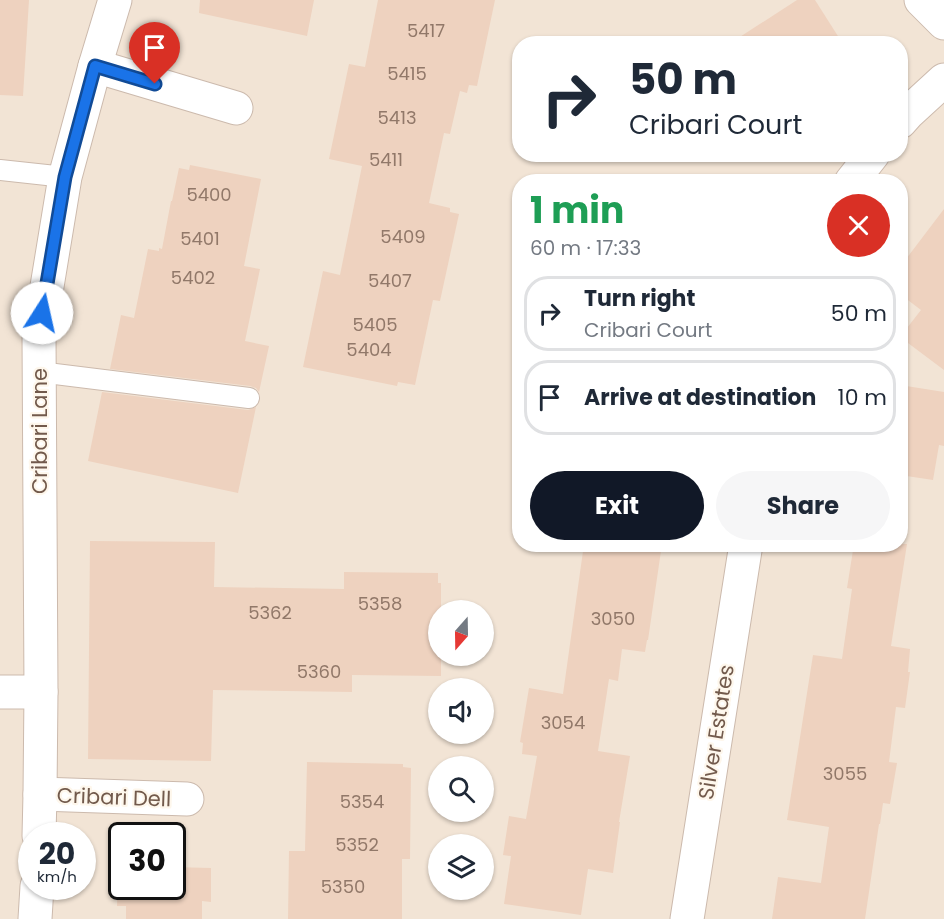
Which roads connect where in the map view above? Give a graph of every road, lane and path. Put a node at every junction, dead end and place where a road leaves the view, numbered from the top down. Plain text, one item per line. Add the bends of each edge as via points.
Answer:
1 (114, 0) edge
2 (921, 0) edge
3 (944, 23) edge
4 (95, 66) junction
5 (944, 80) edge
6 (236, 108) dead end
7 (908, 112) edge
8 (867, 162) edge
9 (0, 170) edge
10 (857, 174) edge
11 (65, 177) junction
12 (39, 372) junction
13 (249, 398) dead end
14 (745, 552) edge
15 (0, 692) edge
16 (41, 692) junction
17 (40, 794) junction
18 (188, 800) dead end
19 (39, 822) edge
20 (36, 900) edge
21 (35, 919) edge
22 (687, 919) edge

1 - 4 street, Cribari Lane
2 - 3 street
4 - 6 street
4 - 11 street, Cribari Lane
5 - 7 street
8 - 10 street
9 - 11 lane
11 - 12 street, Cribari Lane via 39,335
12 - 13 lane
12 - 16 street, Cribari Lane
14 - 22 street, Silver Estates
15 - 16 street
16 - 17 street, Cribari Lane
17 - 18 street, Cribari Dell
17 - 19 street, Cribari Lane
20 - 21 street

